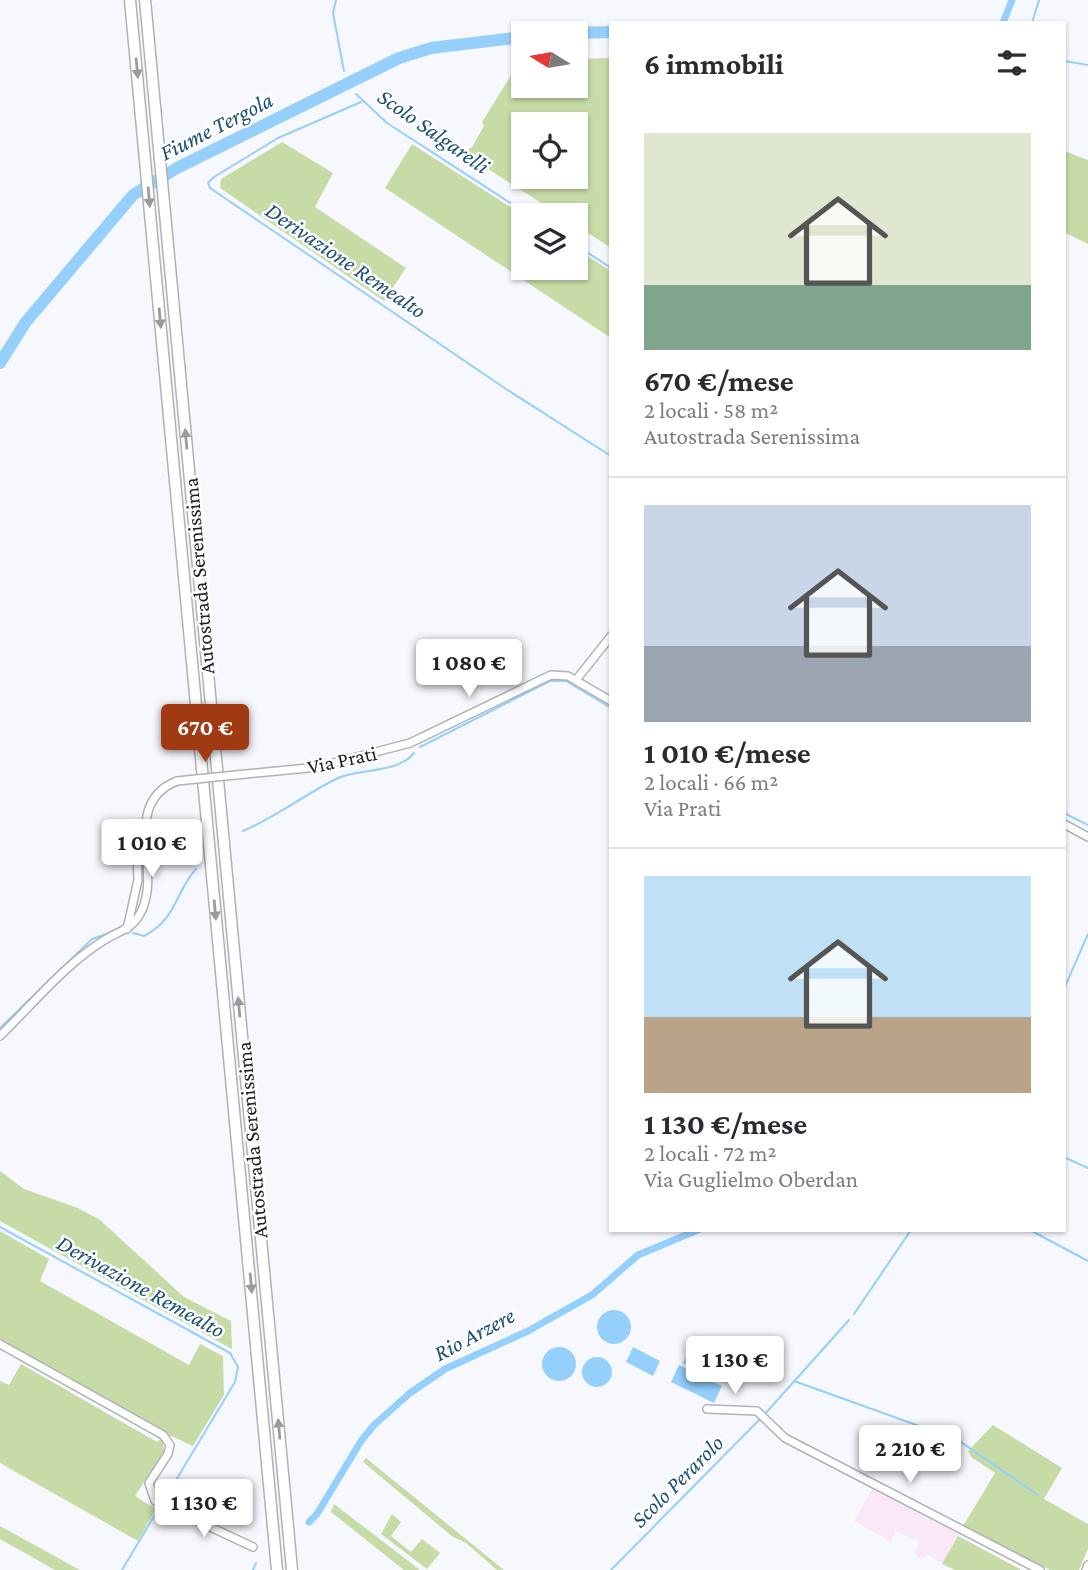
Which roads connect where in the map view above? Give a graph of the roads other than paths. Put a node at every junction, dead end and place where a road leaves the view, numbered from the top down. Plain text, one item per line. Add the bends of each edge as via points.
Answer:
1 (130, 0) edge
2 (145, 0) edge
3 (609, 639) edge
4 (576, 680) junction
5 (609, 700) edge
6 (1066, 825) edge
7 (136, 826) dead end
8 (1088, 837) edge
9 (127, 930) junction
10 (0, 1035) edge
11 (0, 1344) edge
12 (707, 1409) dead end
13 (253, 1547) dead end
14 (1088, 1565) edge
15 (277, 1570) edge
16 (292, 1570) edge
17 (1040, 1570) edge
18 (1086, 1570) edge

1 -> 15 highway, Autostrada Serenissima
16 -> 2 highway, Autostrada Serenissima
3 - 4 street
4 - 5 street, Via Prati
4 - 9 street, Via Prati, bridge via 551,675 410,743 371,755 318,767 177,781 161,788 147,814 145,897 141,913
6 - 8 street
7 - 9 street via 138,880
9 - 10 street via 107,937 80,957
11 - 13 street via 163,1435 170,1445 168,1454 149,1482 155,1501
12 - 17 street via 757,1411 785,1438
14 - 18 street

